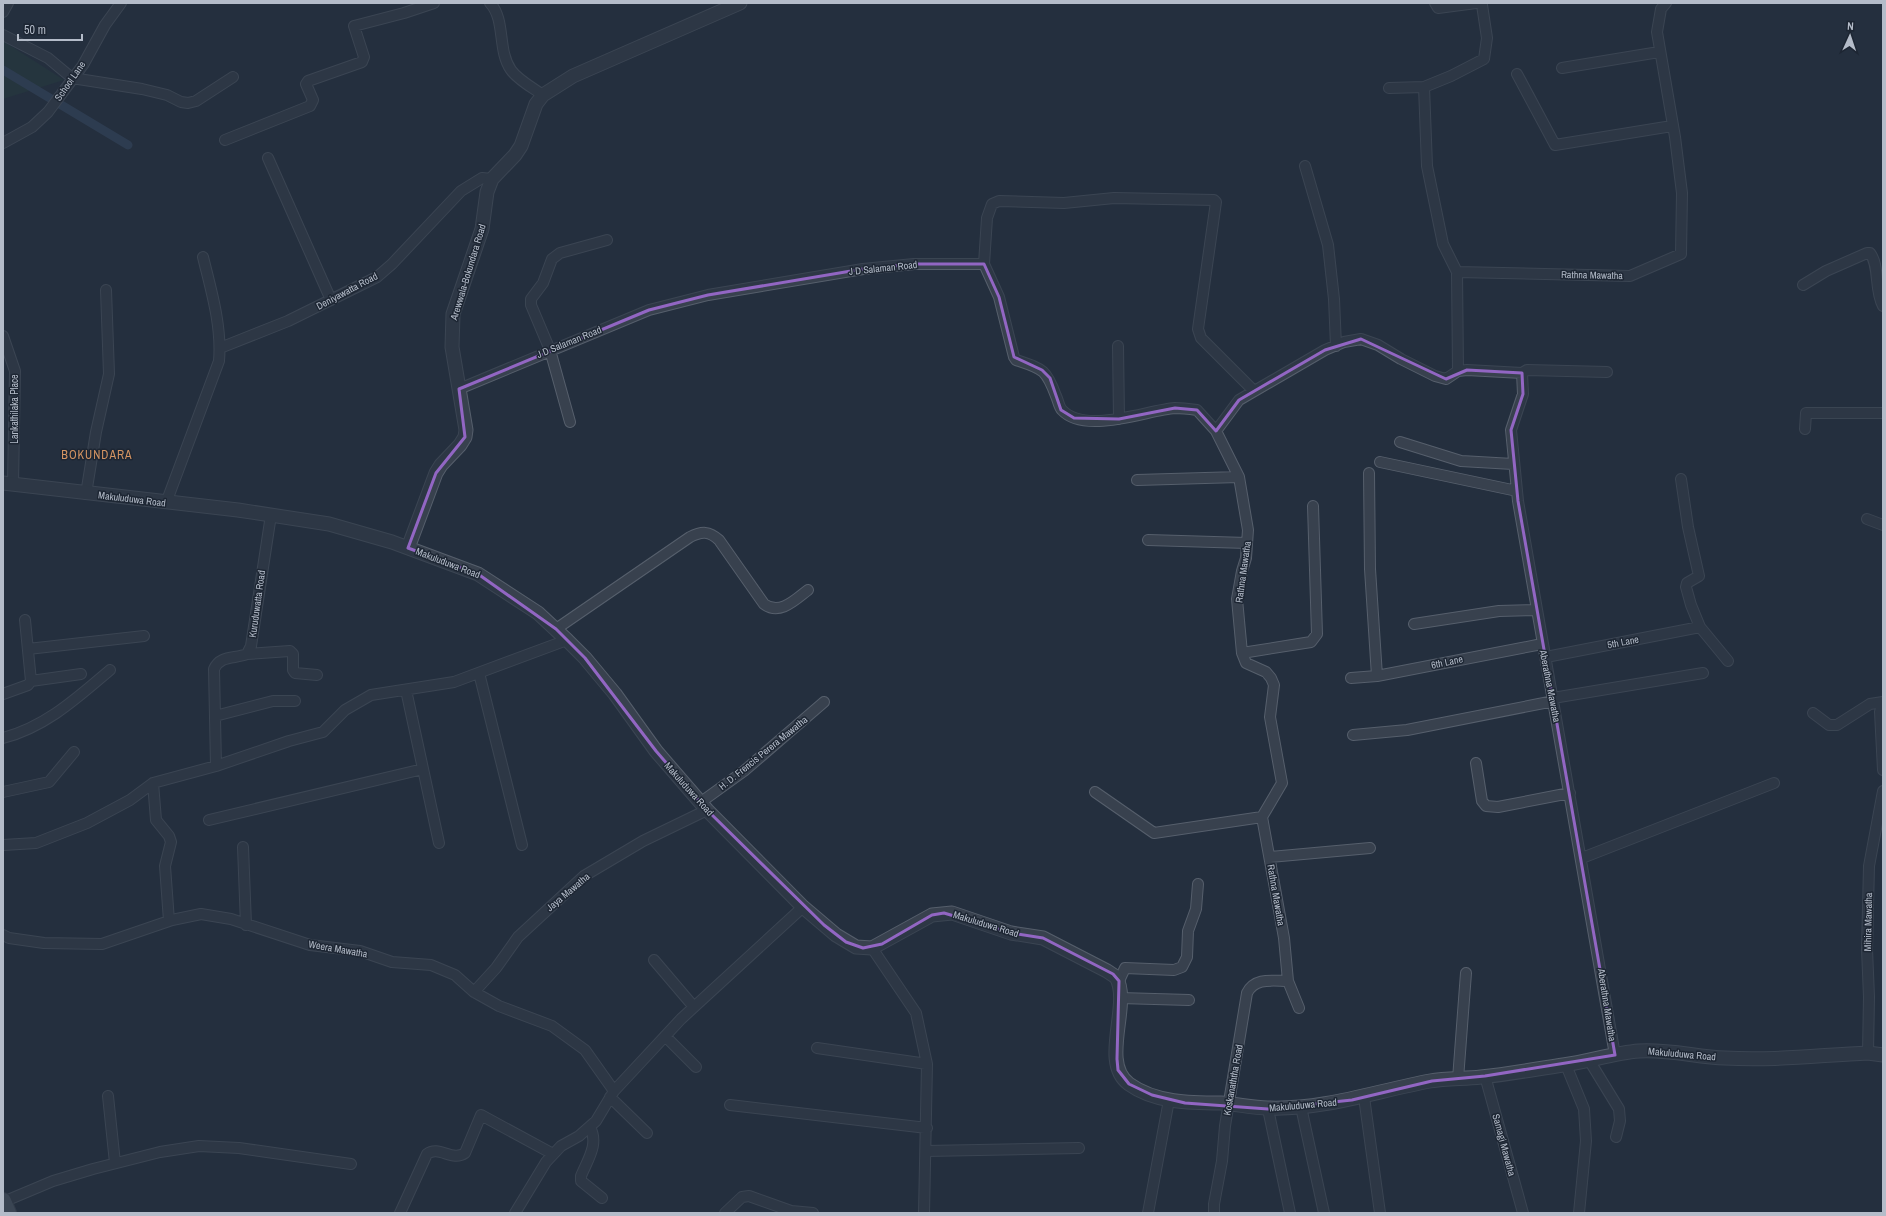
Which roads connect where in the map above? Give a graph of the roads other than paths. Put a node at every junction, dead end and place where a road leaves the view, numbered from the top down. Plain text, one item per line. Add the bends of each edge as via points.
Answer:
1 (8, 3) edge
2 (121, 3) edge
3 (434, 3) edge
4 (490, 3) edge
5 (740, 3) edge
6 (1435, 3) edge
7 (1477, 3) edge
8 (1666, 3) edge
9 (3, 12) edge
10 (3, 35) edge
11 (1659, 52) junction
12 (1562, 68) dead end
13 (1517, 74) dead end
14 (233, 77) dead end
15 (72, 78) junction
16 (1424, 87) junction
17 (1389, 88) dead end
18 (543, 95) junction
19 (1672, 126) junction
20 (226, 140) dead end
21 (3, 143) edge
22 (268, 158) dead end
23 (1305, 166) dead end
24 (492, 179) junction
25 (607, 240) dead end
26 (204, 257) dead end
27 (984, 264) junction
28 (1457, 272) junction
29 (1803, 285) dead end
30 (106, 290) dead end
31 (331, 300) junction
32 (1883, 306) edge
33 (3, 336) edge
34 (1118, 346) dead end
35 (1336, 346) junction
36 (220, 348) junction
37 (550, 350) junction
38 (1463, 371) junction
39 (1607, 372) dead end
40 (1522, 373) junction
41 (459, 389) junction
42 (1254, 391) junction
43 (1883, 413) edge
44 (1119, 419) junction
45 (570, 422) dead end
46 (1805, 429) dead end
47 (1216, 431) junction
48 (1400, 442) dead end
49 (1380, 462) dead end
50 (1513, 464) junction
51 (1369, 473) dead end
52 (1239, 477) junction
53 (1682, 479) dead end
54 (1137, 480) dead end
55 (8, 484) edge
56 (1517, 491) junction
57 (86, 494) junction
58 (166, 503) junction
59 (1313, 506) dead end
60 (271, 515) junction
61 (1867, 519) dead end
62 (1883, 525) edge
63 (1148, 540) dead end
64 (1247, 543) junction
65 (408, 548) junction
66 (808, 590) dead end
67 (1536, 610) junction
68 (25, 620) dead end
69 (1414, 624) dead end
70 (1700, 627) junction
71 (556, 629) junction
72 (144, 636) dead end
73 (567, 640) junction
74 (1542, 644) junction
75 (28, 649) junction
76 (1242, 653) junction
77 (247, 654) junction
78 (1546, 657) junction
79 (1728, 661) dead end
80 (110, 670) dead end
81 (479, 673) junction
82 (1703, 673) dead end
83 (81, 674) dead end
84 (317, 675) dead end
85 (1377, 676) junction
86 (1351, 678) dead end
87 (31, 681) junction
88 (406, 690) junction
89 (3, 694) edge
90 (1554, 699) junction
91 (295, 701) dead end
92 (824, 702) dead end
93 (1883, 702) edge
94 (1813, 713) dead end
95 (215, 716) junction
96 (1353, 735) dead end
97 (3, 738) edge
98 (74, 752) dead end
99 (1476, 763) dead end
100 (216, 766) junction
101 (423, 769) junction
102 (1883, 770) edge
103 (153, 783) junction
104 (1774, 783) dead end
105 (1883, 791) edge
106 (3, 792) edge
107 (1096, 792) dead end
108 (1570, 793) junction
109 (704, 806) junction
110 (1262, 817) junction
111 (208, 820) dead end
112 (439, 843) dead end
113 (3, 845) edge
114 (522, 845) dead end
115 (243, 847) dead end
116 (1370, 848) dead end
117 (1270, 857) junction
118 (1582, 858) junction
119 (1198, 884) dead end
120 (802, 906) junction
121 (169, 921) junction
122 (246, 925) junction
123 (3, 935) edge
124 (872, 948) junction
125 (654, 960) dead end
126 (1466, 973) dead end
127 (1119, 981) junction
128 (1288, 982) junction
129 (474, 992) junction
130 (1120, 998) junction
131 (1189, 1000) dead end
132 (694, 1007) junction
133 (1299, 1008) dead end
134 (665, 1036) junction
135 (817, 1048) dead end
136 (1868, 1053) junction
137 (1615, 1055) junction
138 (1883, 1055) edge
139 (1589, 1060) junction
140 (927, 1064) junction
141 (1566, 1065) junction
142 (696, 1067) dead end
143 (1485, 1076) junction
144 (1458, 1079) junction
145 (612, 1094) junction
146 (108, 1096) dead end
147 (1364, 1097) junction
148 (1169, 1100) junction
149 (1229, 1104) junction
150 (730, 1105) dead end
151 (1301, 1107) junction
152 (1268, 1108) junction
153 (590, 1126) junction
154 (927, 1128) junction
155 (647, 1132) dead end
156 (1616, 1137) dead end
157 (1079, 1148) dead end
158 (926, 1151) junction
159 (553, 1154) junction
160 (115, 1163) junction
161 (350, 1164) dead end
162 (602, 1198) dead end
163 (3, 1201) edge
164 (8, 1213) edge
165 (400, 1213) edge
166 (515, 1213) edge
167 (726, 1213) edge
168 (813, 1213) edge
169 (924, 1213) edge
170 (1148, 1213) edge
171 (1214, 1213) edge
172 (1290, 1213) edge
173 (1324, 1213) edge
174 (1380, 1213) edge
175 (1522, 1213) edge
176 (1579, 1213) edge

1 - 9 street
2 - 15 street, School Lane via 105,25 83,65
3 - 20 street via 354,26 364,57 362,62 308,81 306,84 312,100 310,106
4 - 18 street via 498,17 507,63 512,72
5 - 18 street, Arewwala-Bokundara Road via 573,76
6 - 7 street via 1438,8
7 - 16 street via 1482,5 1487,38 1484,59
8 - 11 street, Rathna Mawatha via 1661,9 1656,32
10 - 15 street via 48,58
11 - 12 street
11 - 19 street, Rathna Mawatha
13 - 19 street via 1555,146
14 - 15 street via 196,101 188,103 167,95
15 - 21 street, School Lane via 48,112 32,127
16 - 17 street
16 - 28 street via 1427,166 1443,244
18 - 24 street, Arewwala-Bokundara Road via 532,112 521,146
19 - 28 street, Rathna Mawatha via 1682,193 1681,254 1630,276
22 - 31 street
23 - 35 street via 1328,245
24 - 31 street, Deniyawatta Road via 482,178 460,191 377,277
24 - 41 street, Arewwala-Bokundara Road via 487,192 482,229 454,314 452,347
25 - 37 street via 560,253 552,259 543,284 531,299
26 - 36 street via 214,302
27 - 37 street, J D Salaman Road via 914,264 863,269 708,295 648,310
27 - 42 street via 987,218 992,204 999,201 1064,204 1114,198 1214,200 1216,202 1198,329 1201,338
27 - 44 street via 999,297 1011,350 1016,360 1042,370 1050,378 1061,410 1074,418 1090,421
28 - 38 street
29 - 32 street via 1826,271 1870,253 1874,258 1878,291
30 - 57 street via 108,374
31 - 36 street, Deniyawatta Road via 288,322
33 - 55 street, Lankathilaka Place via 15,371
34 - 44 street
35 - 38 street via 1361,339 1378,345 1435,376 1446,379
35 - 42 street
36 - 58 street via 219,360
37 - 41 street, J D Salaman Road
37 - 45 street
38 - 40 street
39 - 40 street via 1527,370
40 - 50 street, Aberathna Mawatha via 1522,394 1511,430
41 - 65 street, Arewwala-Bokundara Road via 465,418 465,437 436,473
42 - 47 street via 1239,400
43 - 46 street via 1806,412
44 - 47 street via 1175,408 1197,410
47 - 52 street, Rathna Mawatha
48 - 50 street via 1461,461
49 - 56 street
50 - 56 street, Aberathna Mawatha
51 - 85 street via 1370,569
52 - 54 street
52 - 64 street, Rathna Mawatha via 1248,530
53 - 70 street via 1688,527 1699,576 1686,587
55 - 57 street, Makuluduwa Road
56 - 67 street, Aberathna Mawatha
57 - 58 street, Makuluduwa Road
58 - 60 street, Makuluduwa Road
59 - 76 street via 1317,634 1311,642
60 - 65 street, Makuluduwa Road via 329,524
60 - 77 street, Kuruduwatta Road via 251,646
61 - 62 street
63 - 64 street
64 - 76 street, Rathna Mawatha via 1237,599
65 - 71 street, Makuluduwa Road via 478,574 519,600
66 - 71 street via 787,605 779,608 768,607 719,540 714,535 703,532 690,537
67 - 69 street via 1499,611
67 - 74 street, Aberathna Mawatha
68 - 75 street
70 - 78 street, 5th Lane
70 - 79 street
71 - 73 street, Makuluduwa Road
72 - 75 street
73 - 81 street
73 - 109 street, Makuluduwa Road via 615,694 656,751
74 - 78 street, Aberathna Mawatha
74 - 85 street, 6th Lane
75 - 87 street
76 - 110 street via 1246,663 1266,672 1272,678 1274,686 1270,718 1282,783
77 - 84 street via 290,651 293,654 295,673
77 - 95 street via 222,659 216,664
78 - 90 street, Aberathna Mawatha
80 - 97 street via 74,701 37,726
81 - 88 street via 454,682
81 - 114 street
82 - 90 street
83 - 87 street
85 - 86 street, 6th Lane
87 - 89 street via 28,685
88 - 100 street via 371,696 345,710 323,732
88 - 101 street
90 - 96 street via 1407,730
90 - 108 street, Aberathna Mawatha
91 - 95 street via 273,701
92 - 109 street, H. D. Frencis Perera Mawatha
93 - 94 street via 1870,704 1838,725 1829,725
93 - 102 street via 1880,712
95 - 100 street
98 - 106 street via 49,782
99 - 108 street via 1482,801 1486,806 1498,807
100 - 103 street
101 - 111 street
101 - 112 street
103 - 113 street via 130,800 87,823 36,842
103 - 121 street via 156,820 171,842 165,866
104 - 118 street
105 - 136 street, Mihira Mawatha via 1869,866
107 - 110 street via 1154,833
108 - 118 street, Aberathna Mawatha
109 - 120 street, Makuluduwa Road
109 - 129 street, Jaya Mawatha via 584,876 518,937 496,968
110 - 117 street, Rathna Mawatha
115 - 122 street
116 - 117 street
117 - 128 street, Rathna Mawatha via 1284,938
118 - 137 street, Aberathna Mawatha
119 - 127 street via 1196,909 1188,931 1187,957 1182,967 1174,970 1125,968
120 - 124 street, Makuluduwa Road via 846,942 856,947
120 - 132 street
121 - 122 street, Weera Mawatha via 202,914 231,919
121 - 123 street, Weera Mawatha via 102,944 44,943
122 - 129 street, Weera Mawatha via 310,945 360,951 392,962 431,965 455,975
124 - 127 street, Makuluduwa Road via 932,915 952,913 1011,934 1034,936 1053,942 1113,974
124 - 140 street via 916,1013
125 - 132 street
126 - 144 street
127 - 130 street, Makuluduwa Road
128 - 133 street, Rathna Mawatha
128 - 149 street, Koskanaththa Road via 1265,981 1250,987
129 - 145 street, Weera Mawatha via 498,1006 552,1026 584,1050
130 - 131 street
130 - 148 street, Makuluduwa Road via 1118,1070 1125,1080 1136,1088
132 - 134 street
134 - 142 street
134 - 145 street
135 - 140 street
136 - 137 street, Makuluduwa Road via 1726,1058 1660,1051
136 - 138 street, Makuluduwa Road
137 - 139 street, Makuluduwa Road
139 - 141 street, Makuluduwa Road
139 - 156 street via 1619,1109 1620,1121
140 - 154 street
141 - 143 street, Makuluduwa Road
141 - 176 street via 1584,1109 1586,1141
143 - 144 street, Makuluduwa Road
143 - 175 street, Samagi Mawatha
144 - 147 street, Makuluduwa Road via 1432,1081
145 - 153 street via 596,1121
145 - 155 street, Weera Mawatha
146 - 160 street
147 - 151 street, Makuluduwa Road
147 - 174 street
148 - 149 street, Makuluduwa Road
148 - 170 street
149 - 152 street, Makuluduwa Road
149 - 171 street, Koskanaththa Road
150 - 154 street
151 - 152 street, Makuluduwa Road
151 - 173 street
152 - 172 street
153 - 159 street
153 - 162 street via 594,1143 581,1181
154 - 158 street
157 - 158 street
158 - 169 street
159 - 165 street via 481,1115 465,1153 461,1156 436,1150 427,1154
159 - 166 street
160 - 161 street via 199,1146 239,1148
160 - 163 street via 53,1181
163 - 164 main road
167 - 168 street via 742,1197 748,1196 791,1211

